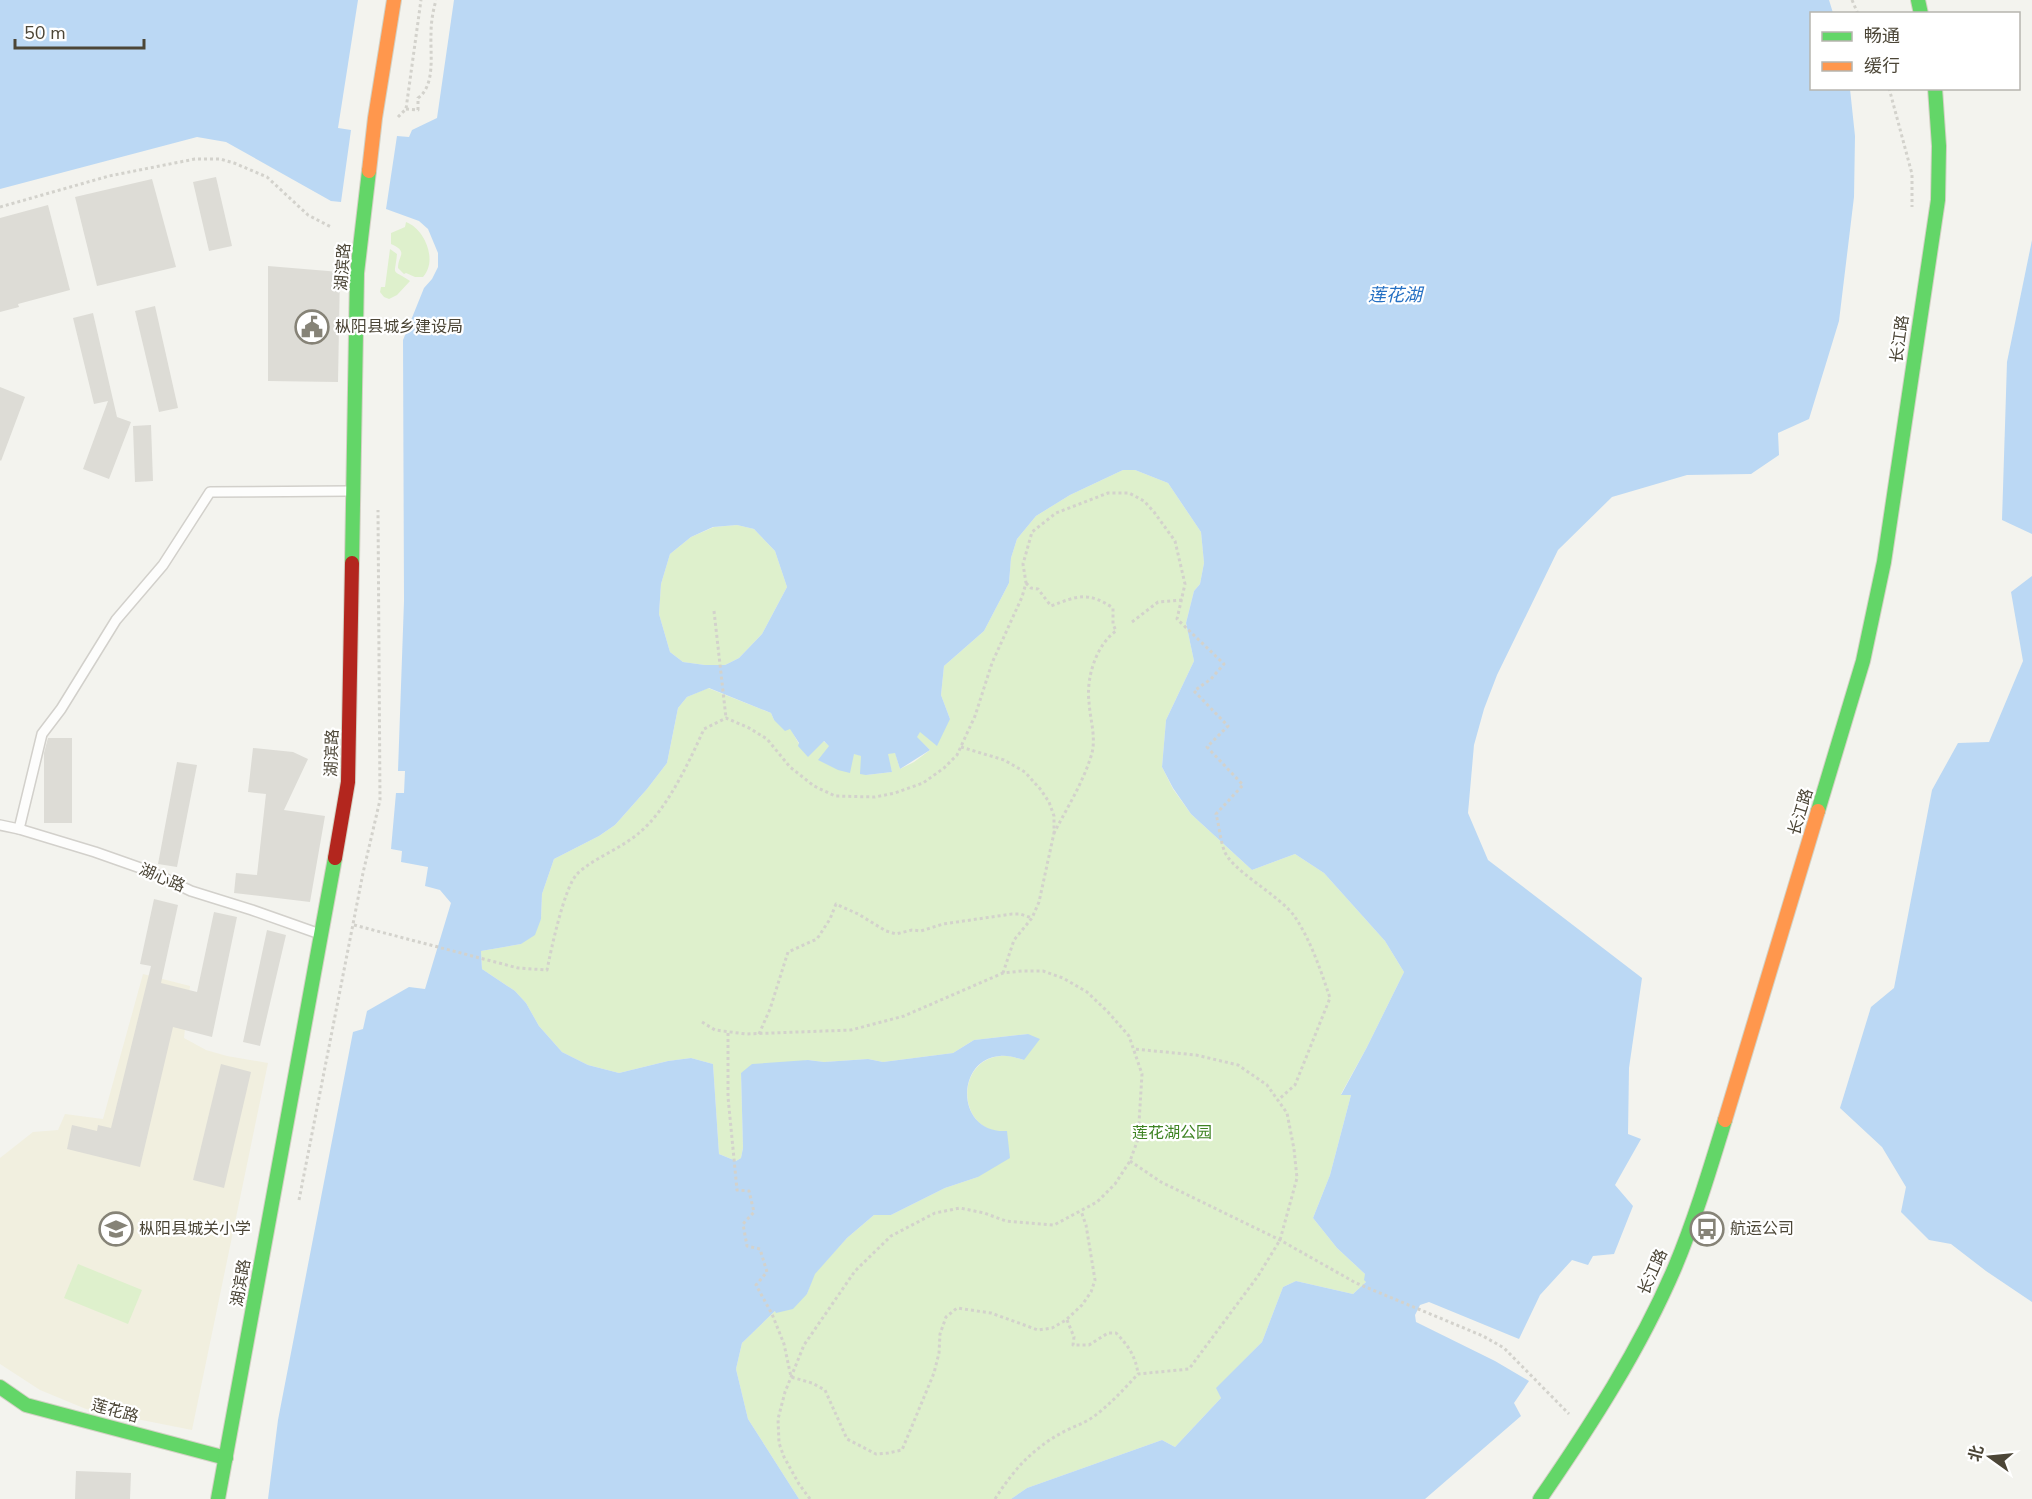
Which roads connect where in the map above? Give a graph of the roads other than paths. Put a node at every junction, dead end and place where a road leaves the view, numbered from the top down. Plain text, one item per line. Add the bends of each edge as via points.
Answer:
1 (394, 0) edge
2 (1935, 90) edge
3 (354, 491) junction
4 (0, 825) edge
5 (19, 829) junction
6 (322, 935) junction
7 (0, 1387) edge
8 (226, 1458) junction
9 (218, 1499) edge
10 (1540, 1499) edge

1 - 3 main road, 湖滨路 via 357,273
2 - 10 main road, 长江路 via 1940,146 1938,200 1884,562 1863,661 1692,1223 1662,1296 1625,1365
3 - 5 lane via 210,492 163,565 116,620 42,734
3 - 6 main road, 湖滨路 via 348,782
4 - 5 lane, 湖心路
5 - 6 lane, 湖心路 via 95,852 191,891
6 - 8 main road, 湖滨路
7 - 8 main road, 莲花路 via 26,1405
8 - 9 main road, 湖滨路

